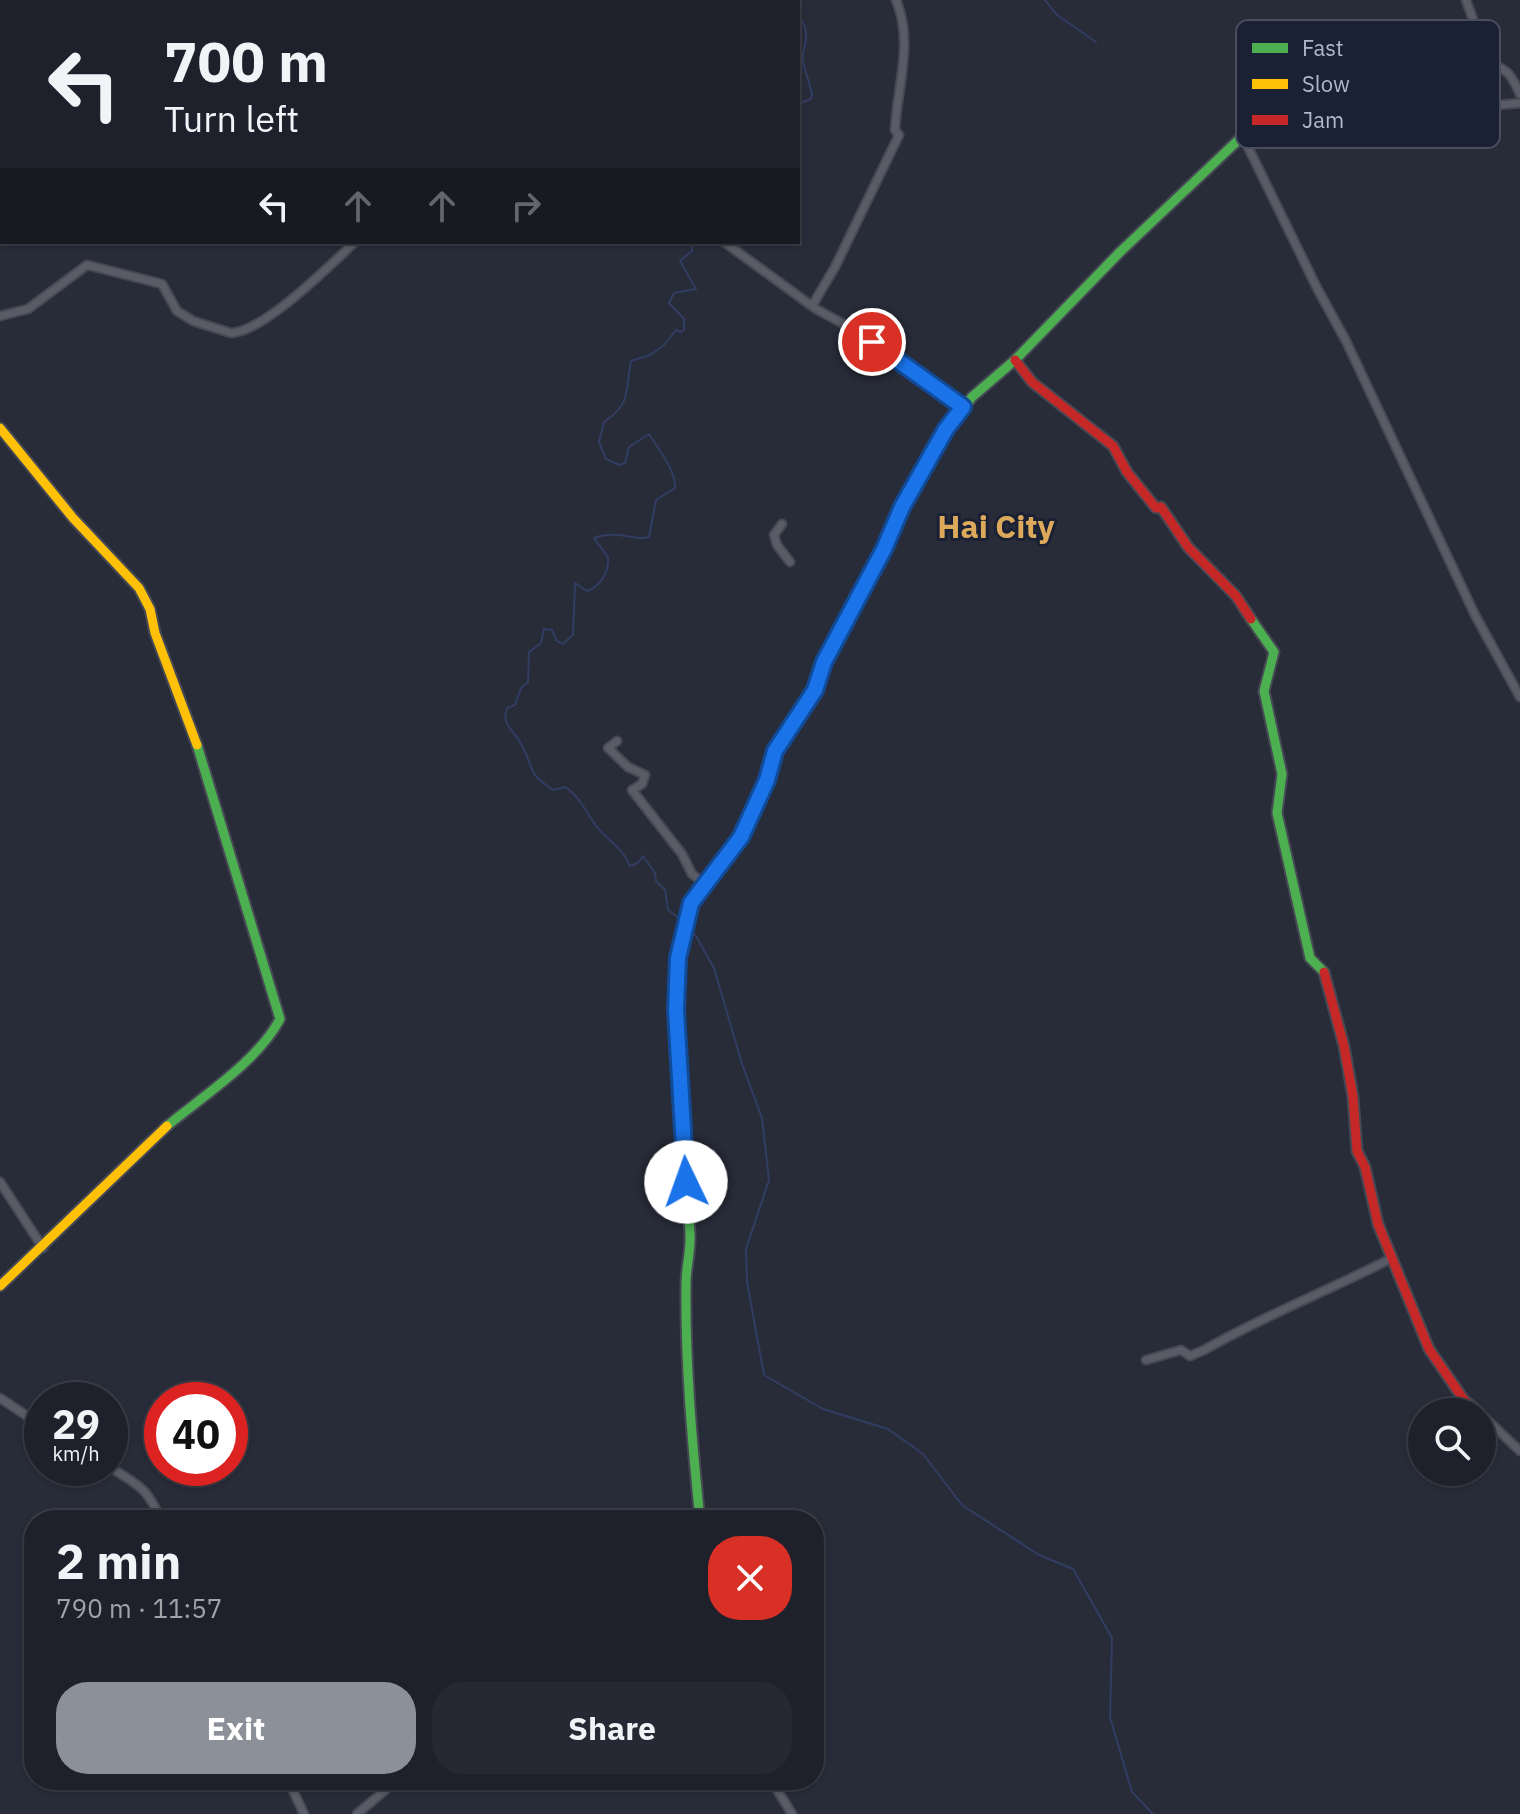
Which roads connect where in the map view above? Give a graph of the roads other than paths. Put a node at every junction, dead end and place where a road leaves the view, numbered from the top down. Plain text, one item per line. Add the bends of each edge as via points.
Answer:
1 (896, 0) edge
2 (1466, 0) edge
3 (1473, 20) edge
4 (1500, 66) edge
5 (1520, 94) edge
6 (1520, 103) edge
7 (1500, 105) edge
8 (1236, 143) edge
9 (1248, 148) edge
10 (353, 244) edge
11 (727, 244) edge
12 (812, 306) junction
13 (0, 316) edge
14 (1015, 360) junction
15 (963, 407) junction
16 (0, 428) edge
17 (782, 524) dead end
18 (790, 562) dead end
19 (1520, 697) edge
20 (617, 741) dead end
21 (705, 884) junction
22 (0, 1182) edge
23 (43, 1248) junction
24 (1392, 1258) junction
25 (0, 1286) edge
26 (1146, 1360) dead end
27 (0, 1398) edge
28 (1463, 1398) edge
29 (24, 1414) edge
30 (1496, 1429) edge
31 (1520, 1451) edge
32 (128, 1478) edge
33 (157, 1510) edge
34 (699, 1510) edge
35 (293, 1790) edge
36 (385, 1790) edge
37 (777, 1790) edge
38 (304, 1814) edge
39 (357, 1814) edge
40 (792, 1814) edge

1 - 12 street via 904,54 896,112 899,135
2 - 3 street
4 - 5 street via 1513,77
6 - 7 street
8 - 14 street
9 - 19 street
10 - 13 street via 281,311 239,332 185,316 162,284 87,265 28,309
11 - 12 street
12 - 15 street via 866,337
14 - 15 street
14 - 24 street via 1032,382 1118,452 1135,482 1236,596 1274,652 1264,691 1282,774 1277,813 1310,958 1323,970 1344,1046 1357,1151
15 - 21 street via 902,507 815,690 775,751 741,837
16 - 23 street via 139,588 150,609 218,809 280,1019 255,1052 161,1131
17 - 18 street via 774,535
20 - 21 street via 608,748 645,775 632,790 636,798
21 - 34 street via 685,921 676,1010 690,1240 686,1281 691,1426
22 - 23 street
23 - 25 street
24 - 26 street via 1190,1356 1181,1350
24 - 28 street via 1429,1349
27 - 29 street
30 - 31 street
32 - 33 street via 144,1488
35 - 38 street
36 - 39 street
37 - 40 street

